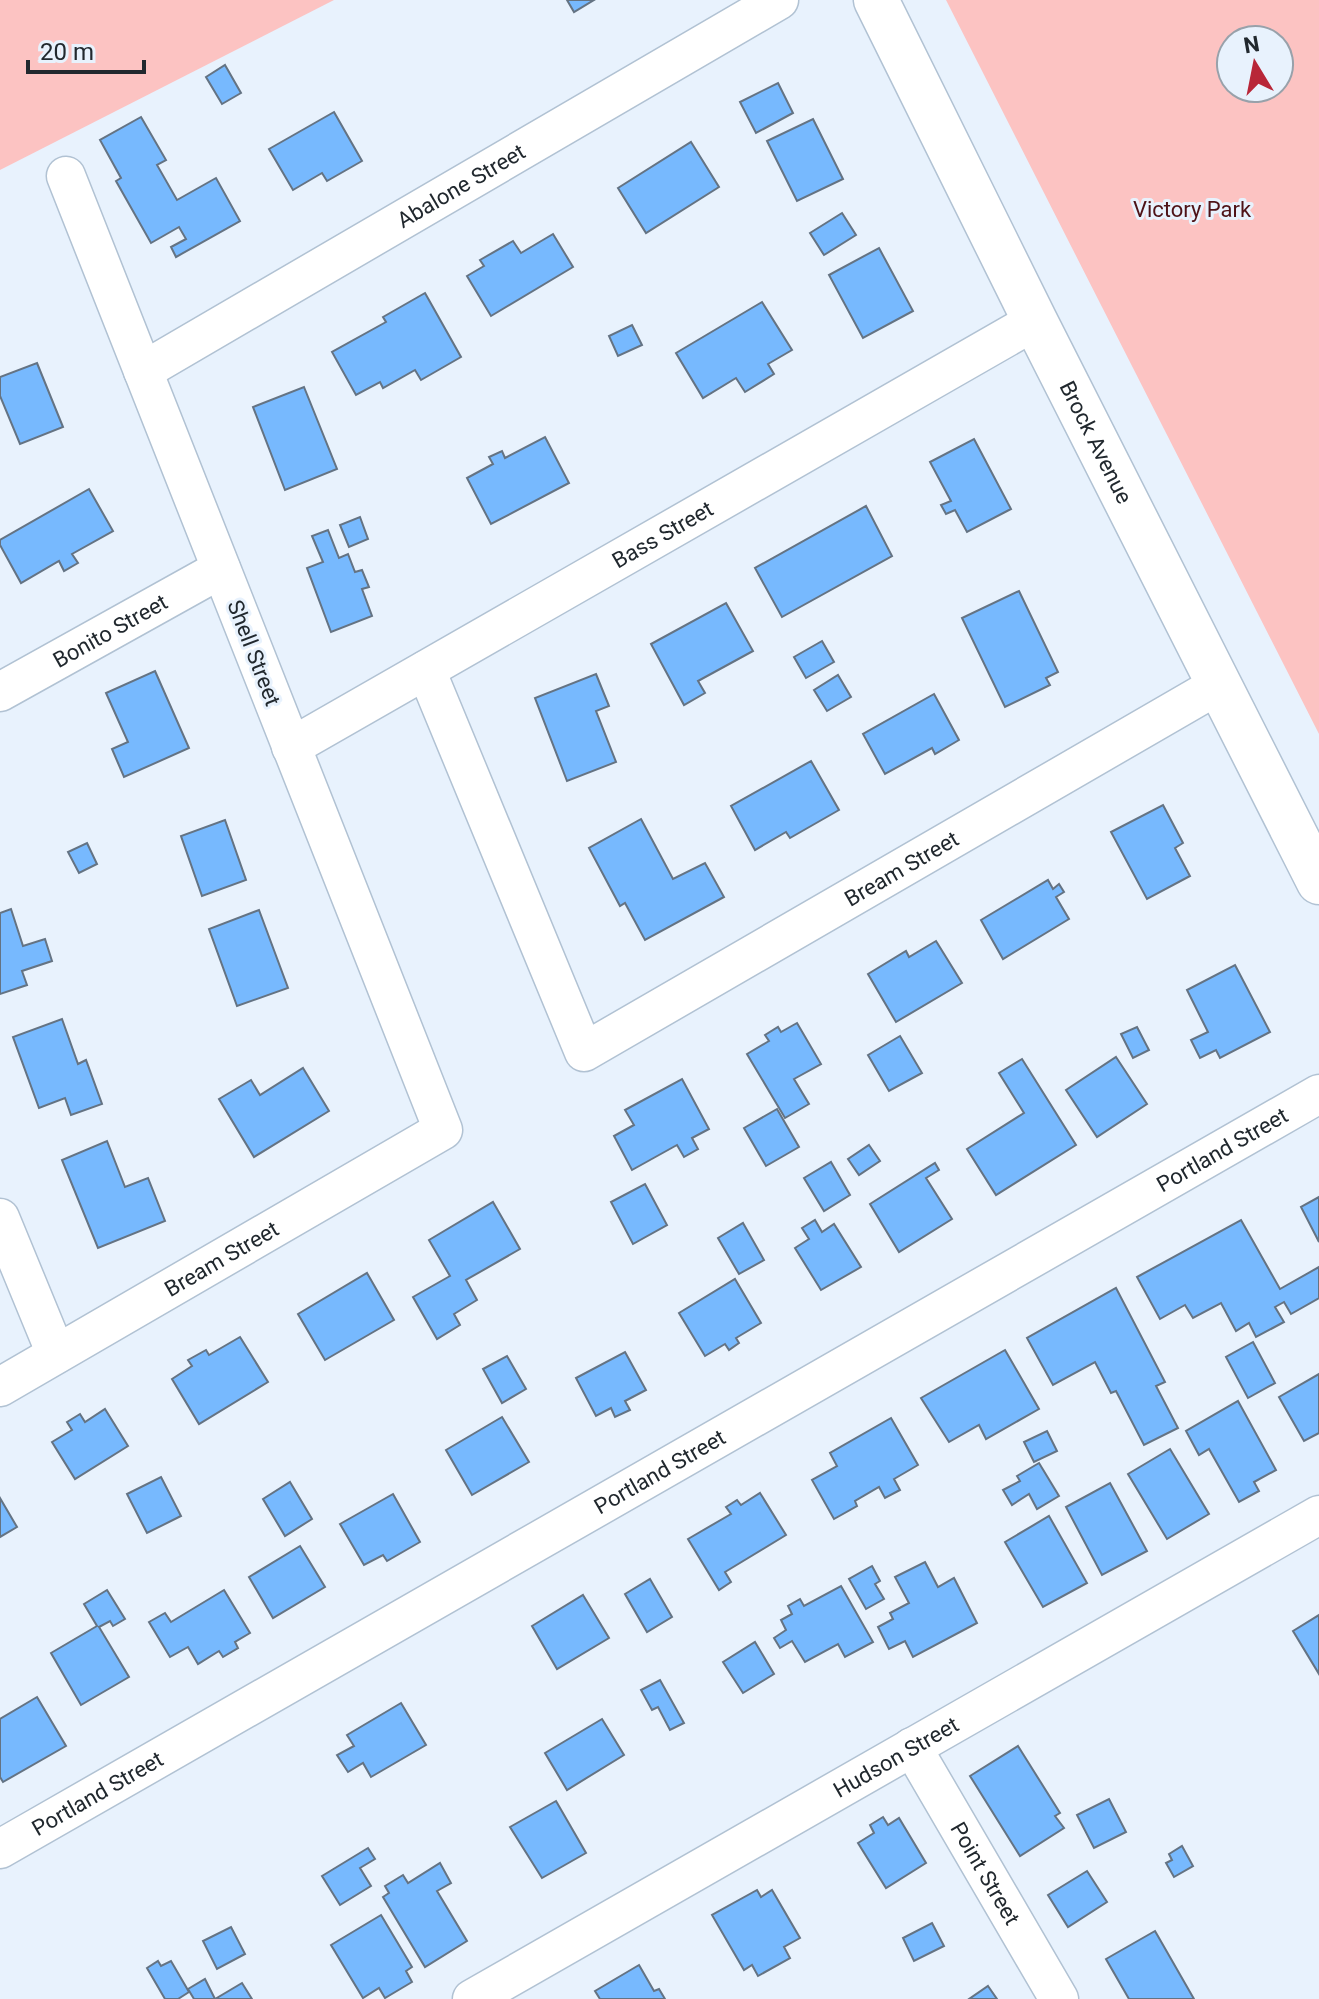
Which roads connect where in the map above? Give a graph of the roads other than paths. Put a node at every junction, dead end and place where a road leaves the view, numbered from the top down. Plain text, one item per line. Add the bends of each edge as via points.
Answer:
1 (779, 0) edge
2 (876, 0) edge
3 (66, 176) dead end
4 (1035, 321) junction
5 (143, 371) junction
6 (221, 569) junction
7 (426, 670) junction
8 (1220, 684) junction
9 (0, 692) edge
10 (291, 747) junction
11 (1319, 882) edge
12 (1319, 1094) edge
13 (443, 1130) joint
14 (0, 1218) edge
15 (56, 1354) junction
16 (0, 1387) edge
17 (1319, 1515) edge
18 (912, 1747) junction
19 (0, 1849) edge
20 (472, 1999) edge
21 (1059, 1999) edge

1 - 5 street, Abalone Street
2 - 4 main road, Brock Avenue
3 - 5 street, Shell Street
4 - 7 street, Bass Street
4 - 8 main road, Brock Avenue
5 - 6 street, Shell Street
6 - 9 street, Bonito Street
6 - 10 street, Shell Street
7 - 8 street, Bream Street via 584,1052
7 - 10 street, Bass Street
8 - 11 main road, Brock Avenue
10 - 13 street, Shell Street
12 - 19 street, Portland Street
13 - 15 street, Bream Street
14 - 15 street
15 - 16 street, Bream Street
17 - 18 street, Hudson Street
18 - 20 street, Hudson Street
18 - 21 street, Point Street

